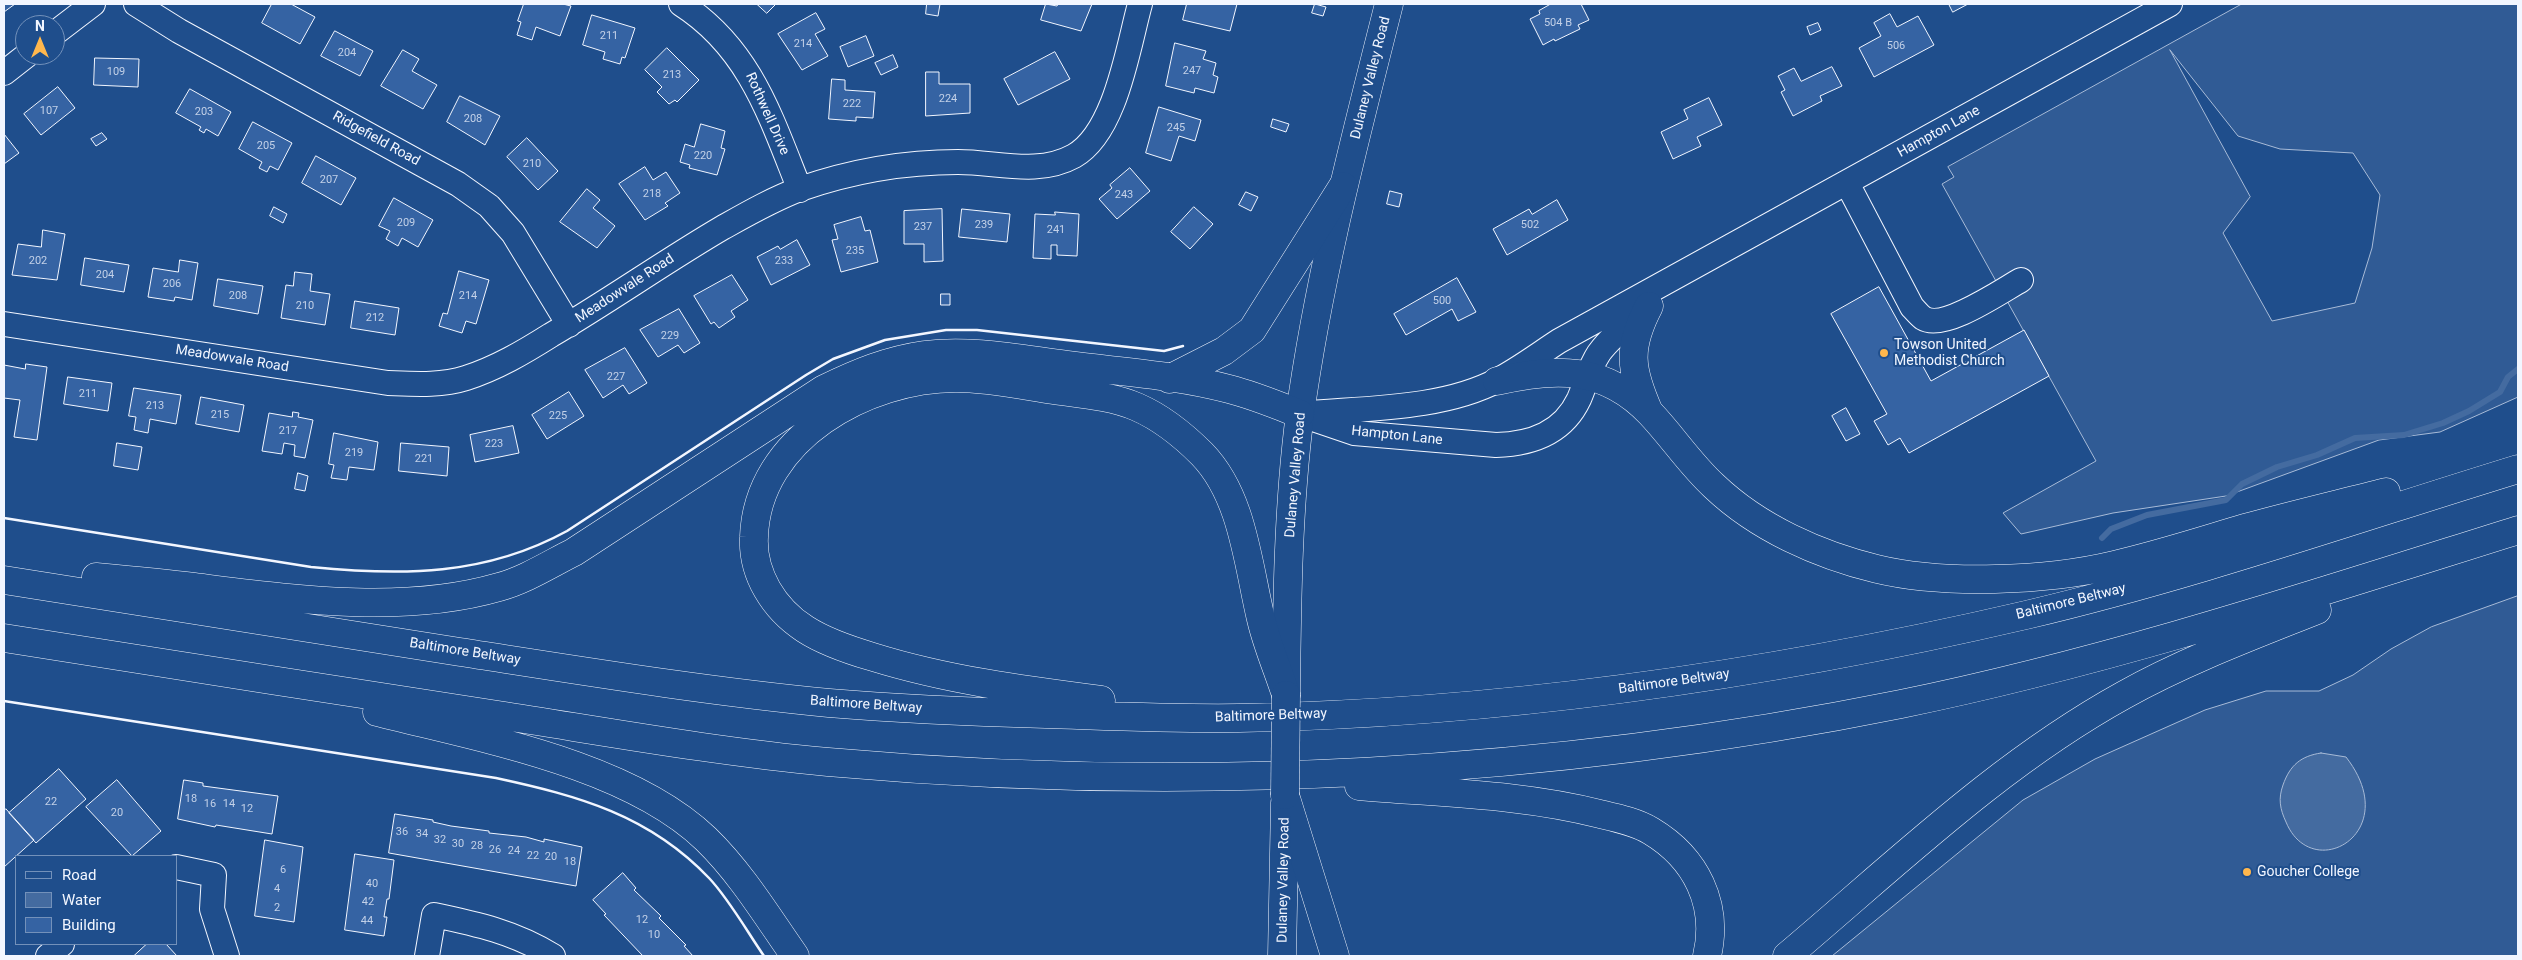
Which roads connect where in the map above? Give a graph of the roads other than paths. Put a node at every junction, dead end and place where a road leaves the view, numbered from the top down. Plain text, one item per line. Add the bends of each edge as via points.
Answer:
1 (93, 4) edge
2 (136, 4) edge
3 (681, 4) edge
4 (1140, 4) edge
5 (1389, 4) edge
6 (2170, 4) edge
7 (65, 25) edge
8 (15, 64) edge
9 (4, 73) edge
10 (1847, 183) junction
11 (1343, 186) junction
12 (800, 190) junction
13 (1709, 260) junction
14 (2021, 280) dead end
15 (1649, 306) junction
16 (4, 324) edge
17 (569, 325) junction
18 (1587, 374) junction
19 (1169, 379) junction
20 (1497, 381) junction
21 (1649, 412) junction
22 (1300, 414) junction
23 (2518, 458) edge
24 (2518, 469) edge
25 (2513, 532) edge
26 (4, 568) edge
27 (4, 580) edge
28 (1274, 624) junction
29 (4, 638) edge
30 (4, 649) edge
31 (107, 654) junction
32 (223, 672) junction
33 (1237, 718) junction
34 (1240, 777) junction
35 (178, 868) edge
36 (1296, 874) junction
37 (61, 945) edge
38 (48, 956) edge
39 (227, 956) edge
40 (428, 956) edge
41 (553, 956) edge
42 (795, 956) edge
43 (1282, 956) edge
44 (1336, 956) edge
45 (1707, 956) edge
46 (1787, 956) edge

1 - 7 street
2 - 17 street, Ridgefield Road via 179,31 458,184 489,206 513,233
3 - 12 street, Rothwell Drive via 723,38 747,69 766,105
4 - 12 street, Meadowvale Road via 1113,104 1096,137 1076,155 1055,164 1023,168 958,162 906,165
5 - 11 main road, Dulaney Valley Road
6 - 10 street, Hampton Lane
8 - 9 street
10 - 13 street, Hampton Lane
10 - 14 street via 1912,307 1923,318 1932,320 1957,315
11 - 19 main road via 1252,330 1224,351
11 - 22 main road, Dulaney Valley Road
12 - 17 street, Meadowvale Road via 750,212 700,241
13 - 15 street, Hampton Lane
13 - 20 street, Hampton Lane via 1559,341
15 - 18 street, Hampton Lane via 1618,332 1600,352
15 - 21 main road via 1637,329 1634,344 1637,384
16 - 17 street, Meadowvale Road via 388,383 429,384 464,379 504,364
18 - 20 main road via 1533,372
18 - 21 main road via 1618,387
18 - 22 street, Hampton Lane via 1578,400 1566,418 1552,432 1517,445 1354,433
19 - 22 main road via 1227,388
19 - 26 main road via 960,353 890,361 824,389 574,552 500,587 464,595 358,602 295,600 192,586
20 - 22 street, Hampton Lane via 1434,400
21 - 23 main road via 1714,487 1750,515 1831,556 1927,578 2053,575 2113,566 2271,521
22 - 28 main road, Dulaney Valley Road
24 - 33 main road, Baltimore Beltway via 2178,574 2028,614 1885,645 1730,674 1594,693 1386,711
25 - 34 main road via 2199,630 1901,704 1600,751 1371,772
25 - 46 main road via 2197,659 2124,695 2008,770
27 - 33 main road, Baltimore Beltway via 675,686 811,701 964,712
28 - 33 main road via 1238,522 1218,476 1204,456 1159,420 1137,408 1103,397 956,378 896,386 837,412 806,434 782,458 758,501 753,547 767,591 781,609 805,629 842,647 898,665 1013,689
28 - 36 main road, bridge via 1286,695 1285,796
29 - 31 main road
30 - 31 main road
31 - 32 main road
32 - 34 main road via 670,742 826,762 1111,776
32 - 42 main road via 507,746 611,780 649,798 705,838 731,866
34 - 45 main road via 1525,800 1625,820 1649,830 1688,861 1708,901 1711,924
35 - 39 street via 214,875 212,908
36 - 43 main road, Dulaney Valley Road
36 - 44 main road
37 - 38 street
40 - 41 street via 434,915 495,928

